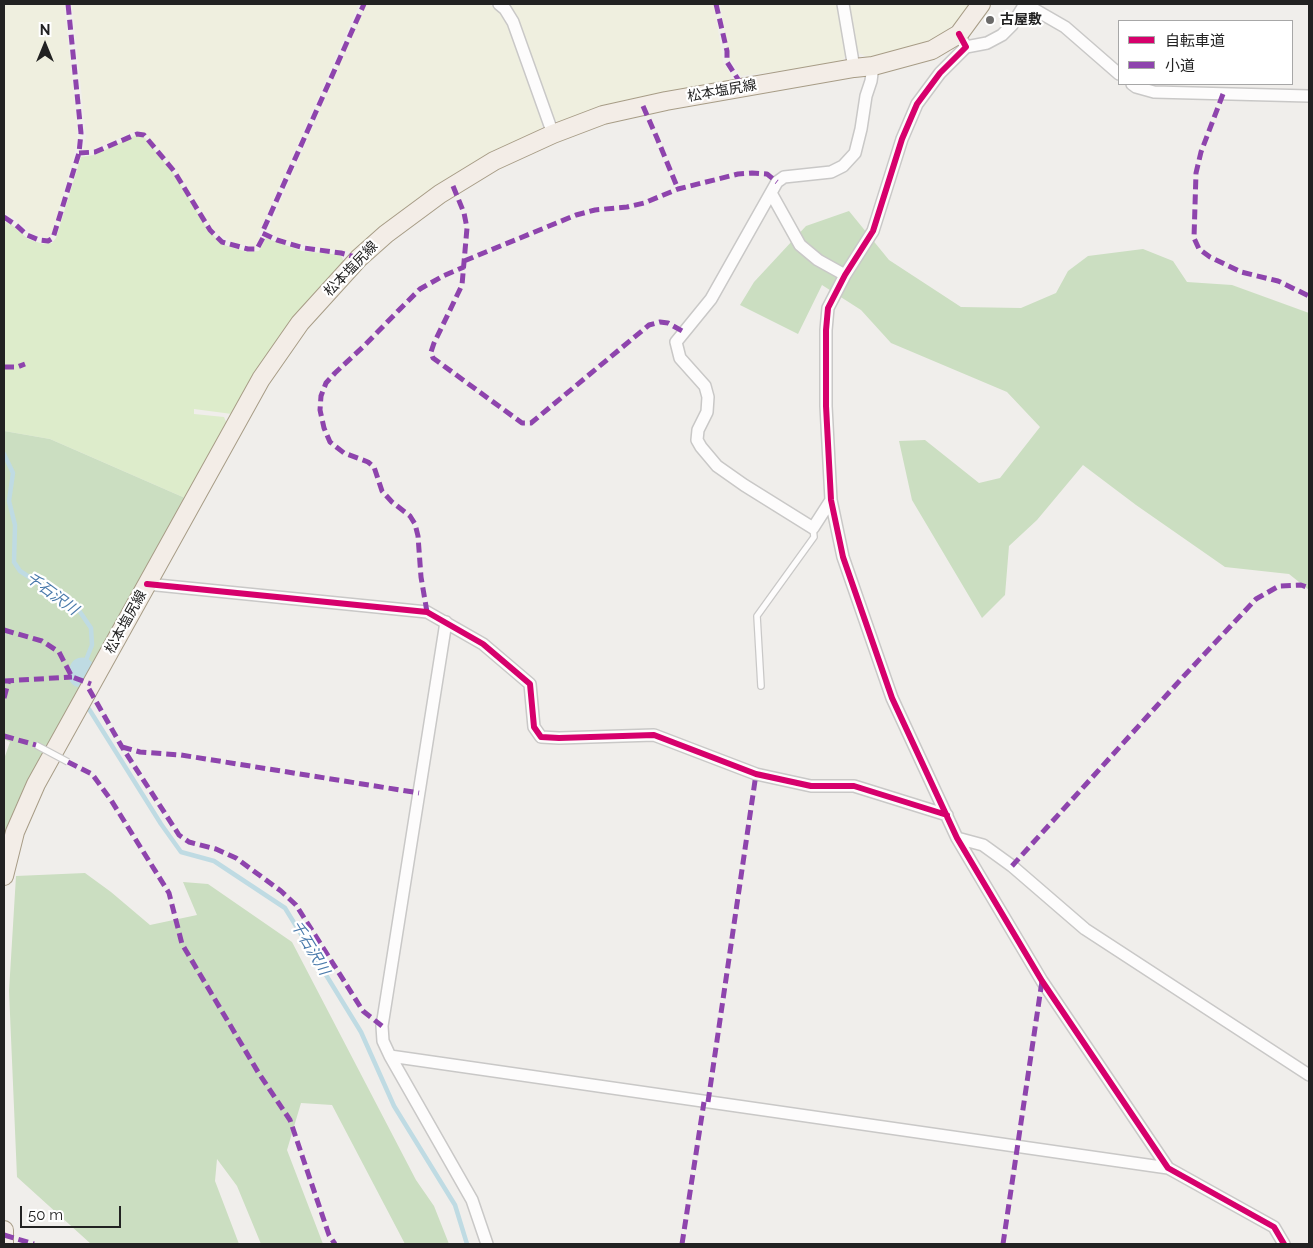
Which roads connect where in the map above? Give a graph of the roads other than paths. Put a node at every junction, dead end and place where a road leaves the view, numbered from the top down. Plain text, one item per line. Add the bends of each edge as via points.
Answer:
1 (499, 4) edge
2 (843, 4) edge
3 (981, 4) edge
4 (1025, 4) edge
5 (963, 41) junction
6 (873, 66) junction
7 (854, 68) junction
8 (1118, 73) edge
9 (1133, 85) edge
10 (1309, 96) edge
11 (553, 134) junction
12 (771, 193) junction
13 (845, 275) junction
14 (831, 500) junction
15 (813, 528) junction
16 (147, 584) junction
17 (446, 622) junction
18 (761, 686) dead end
19 (36, 745) dead end
20 (68, 762) dead end
21 (947, 815) junction
22 (957, 838) junction
23 (4, 876) edge
24 (390, 1056) junction
25 (1309, 1075) edge
26 (1168, 1168) junction
27 (4, 1230) edge
28 (4, 1244) edge
29 (487, 1244) edge
30 (1284, 1244) edge

1 - 11 street via 513,22
2 - 7 street
3 - 5 main road, 松本塩尻線
4 - 5 street via 1002,35 988,44
4 - 8 street via 1065,28
5 - 6 main road, 松本塩尻線
5 - 13 street via 917,104 902,139 873,231
6 - 7 main road, 松本塩尻線
6 - 12 street via 855,153 843,166 831,172 784,177
7 - 11 main road, 松本塩尻線 via 666,101 603,115
9 - 10 street via 1154,92
11 - 16 main road, 松本塩尻線 via 494,161 440,194 386,234 343,275 300,323 261,379
12 - 13 street via 800,245
12 - 15 street via 711,299 676,342 680,358 705,386 708,397 707,412 698,430 697,440 701,447 717,466
13 - 14 street via 828,308 826,330
14 - 15 street
14 - 21 street via 843,557 892,698
15 - 18 lane via 814,537 757,616
16 - 17 street via 427,612
16 - 23 main road, 松本塩尻線 via 36,784 15,832
17 - 21 street via 483,644 530,684 534,727 541,737 654,735 756,774 811,786 854,786
17 - 24 street via 382,1026 382,1041
19 - 20 lane, bridge
21 - 22 street
22 - 25 street via 983,845 1085,929
22 - 26 street via 1042,981
24 - 26 street
24 - 29 street via 472,1200
26 - 30 street via 1274,1227
27 - 28 main road

